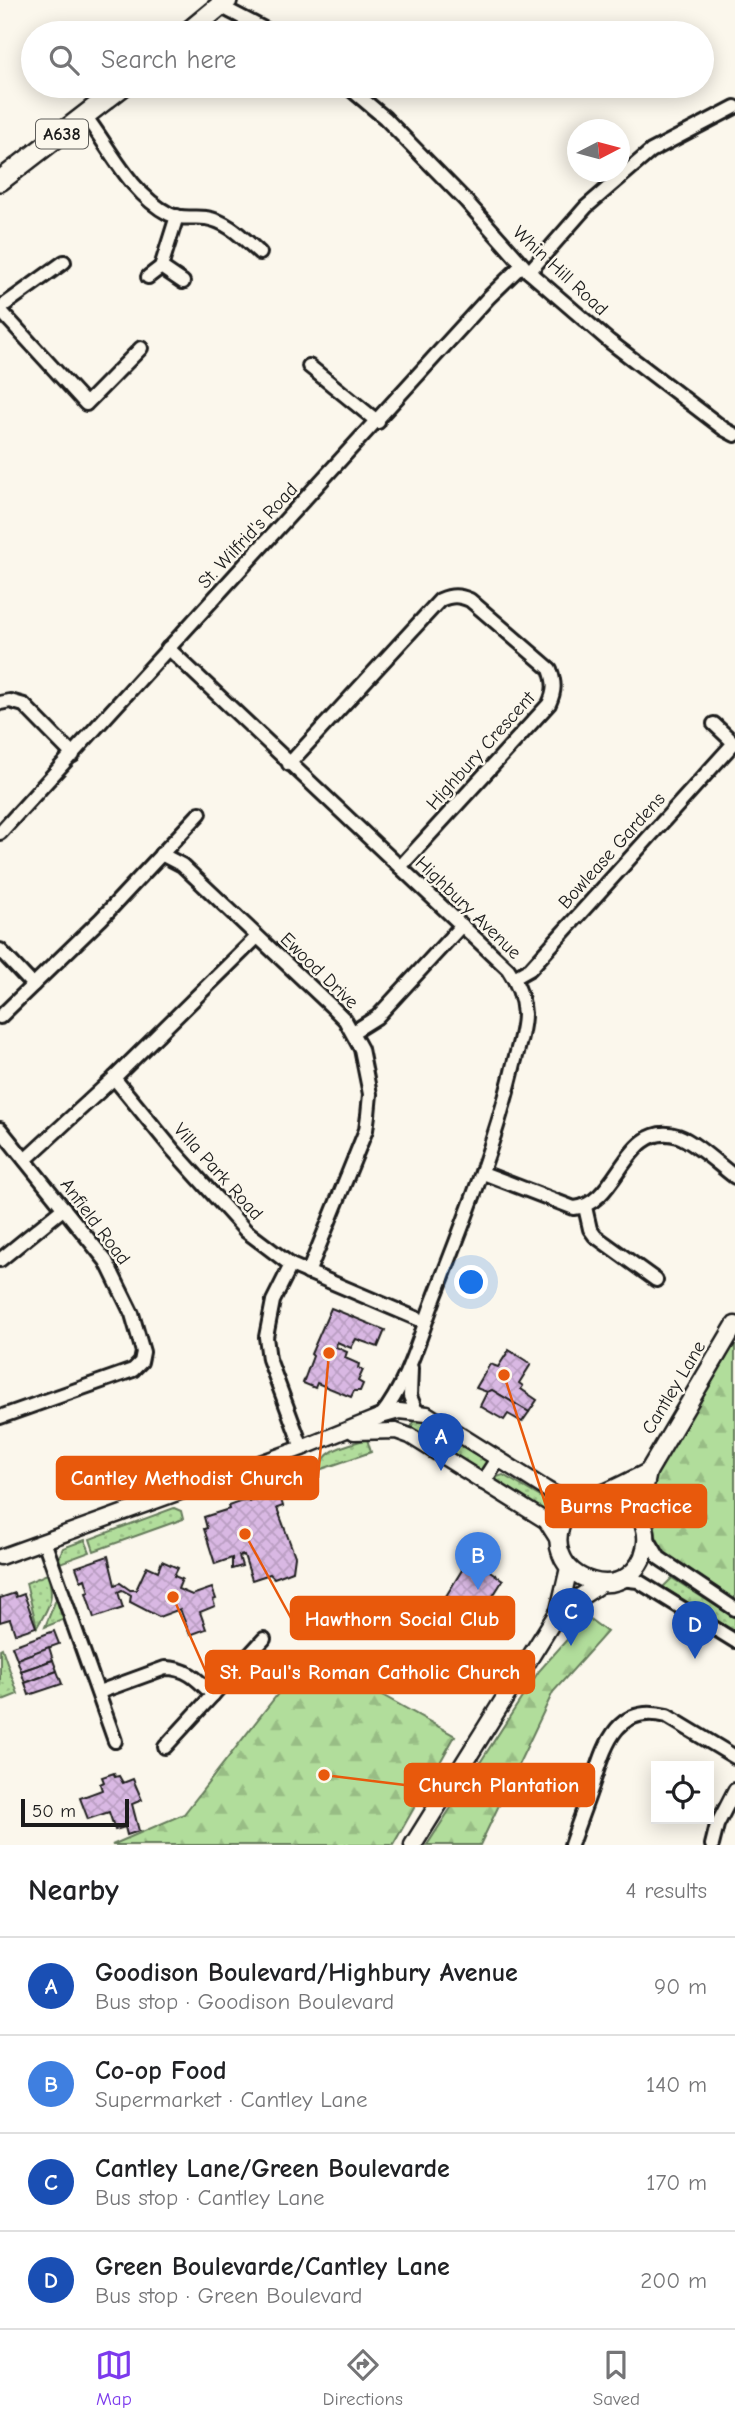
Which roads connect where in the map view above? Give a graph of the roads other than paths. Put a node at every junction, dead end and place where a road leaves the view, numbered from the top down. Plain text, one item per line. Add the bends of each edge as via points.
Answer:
1 (223, 3) edge
2 (201, 21) edge
3 (252, 21) edge
4 (109, 98) edge
5 (361, 98) edge
6 (735, 107) edge
7 (86, 117) junction
8 (0, 181) edge
9 (177, 216) junction
10 (260, 253) dead end
11 (64, 262) dead end
12 (161, 267) junction
13 (526, 268) junction
14 (148, 277) dead end
15 (183, 282) dead end
16 (0, 309) edge
17 (141, 348) dead end
18 (309, 366) dead end
19 (378, 422) junction
20 (735, 435) edge
21 (168, 648) junction
22 (0, 703) edge
23 (714, 724) dead end
24 (734, 743) edge
25 (73, 755) junction
26 (289, 764) junction
27 (200, 813) dead end
28 (0, 832) edge
29 (160, 855) junction
30 (400, 867) junction
31 (462, 925) junction
32 (257, 937) junction
33 (0, 950) edge
34 (514, 978) junction
35 (33, 985) junction
36 (0, 1017) edge
37 (354, 1032) junction
38 (114, 1079) junction
39 (0, 1129) edge
40 (25, 1160) junction
41 (483, 1173) junction
42 (735, 1177) edge
43 (585, 1207) junction
44 (64, 1209) junction
45 (0, 1260) edge
46 (291, 1265) junction
47 (308, 1273) junction
48 (656, 1280) dead end
49 (425, 1322) junction
50 (735, 1325) edge
51 (412, 1357) junction
52 (416, 1411) junction
53 (381, 1416) junction
54 (0, 1417) edge
55 (346, 1432) junction
56 (302, 1448) junction
57 (498, 1459) junction
58 (648, 1472) junction
59 (483, 1482) junction
60 (601, 1495) junction
61 (579, 1502) junction
62 (639, 1514) junction
63 (646, 1536) junction
64 (558, 1540) junction
65 (44, 1541) junction
66 (0, 1557) edge
67 (569, 1568) junction
68 (620, 1579) junction
69 (600, 1584) junction
70 (735, 1609) edge
71 (559, 1611) junction
72 (264, 1639) dead end
73 (735, 1641) edge
74 (99, 1692) junction
75 (213, 1695) junction
76 (115, 1741) dead end
77 (165, 1747) dead end
78 (735, 1757) edge
79 (735, 1790) edge
80 (413, 1845) edge
81 (571, 1845) edge
82 (712, 1845) edge

1 - 2 highway
1 - 3 street
4 - 7 highway, A638
5 - 13 street, Whin Hill Road via 466,201
6 - 13 street, St. Wilfrid's Road via 652,151
7 - 8 highway, A638
7 - 9 street via 130,180 149,199
9 - 10 street via 228,225
9 - 12 street
11 - 16 street
12 - 14 street
12 - 15 street
13 - 19 street, St. Wilfrid's Road via 489,298
13 - 20 street, Whin Hill Road via 609,341
16 - 17 street via 86,404
18 - 19 street
19 - 21 street, St. Wilfrid's Road
21 - 25 street, St. Wilfrid's Road
21 - 26 street, Highbury Avenue
22 - 25 street via 24,705
23 - 24 street, Bowlease Gardens
24 - 34 street, Bowlease Gardens via 530,969
25 - 28 street, St. Wilfrid's Road
26 - 30 street, Highbury Avenue
26 - 30 street, Highbury Crescent via 440,600 451,595 470,600 550,669 555,692 549,704
27 - 29 street
29 - 32 street, Ewood Drive via 182,865
29 - 35 street
30 - 31 street, Highbury Avenue
31 - 34 street, Highbury Avenue
31 - 37 street via 377,1017
32 - 37 street, Ewood Drive
32 - 38 street
33 - 35 street
34 - 41 street, Highbury Avenue via 521,994 523,1021 502,1116
35 - 36 street
37 - 47 street, Ewood Drive via 370,1094 366,1130
38 - 40 street
38 - 46 street, Villa Park Road via 226,1210
39 - 40 street, Anfield Road
40 - 44 street, Anfield Road
41 - 43 street via 574,1208
41 - 49 street, Highbury Avenue
42 - 43 street via 678,1136 650,1137 639,1143 598,1199
43 - 48 street via 595,1236
44 - 45 street
44 - 54 street, Anfield Road via 106,1261 123,1293 143,1352 141,1362 133,1370
46 - 47 street, Villa Park Road
46 - 56 street via 273,1301 266,1337 269,1359
47 - 49 street, Villa Park Road
49 - 51 street, Highbury Avenue
50 - 58 main road, Cantley Lane
51 - 52 street via 409,1386
51 - 53 street
52 - 53 street
52 - 57 street
53 - 55 street
55 - 56 street
55 - 59 street via 396,1431 410,1436
56 - 65 street
57 - 59 street
57 - 61 street via 565,1500
58 - 60 main road
58 - 62 main road, Cantley Lane
59 - 64 street via 547,1521
60 - 61 main road
60 - 62 main road via 616,1497
61 - 64 main road via 563,1519
62 - 63 main road
63 - 68 main road via 639,1565
63 - 70 street via 659,1559
64 - 67 main road
65 - 66 street
65 - 74 street
67 - 69 main road
67 - 71 main road
68 - 69 main road
68 - 73 street via 638,1581
69 - 71 main road
71 - 80 main road
72 - 75 street
74 - 75 street via 165,1668 177,1668 192,1674
74 - 76 street
75 - 77 street
78 - 81 street via 667,1716 654,1712 628,1719 608,1738
79 - 82 street

